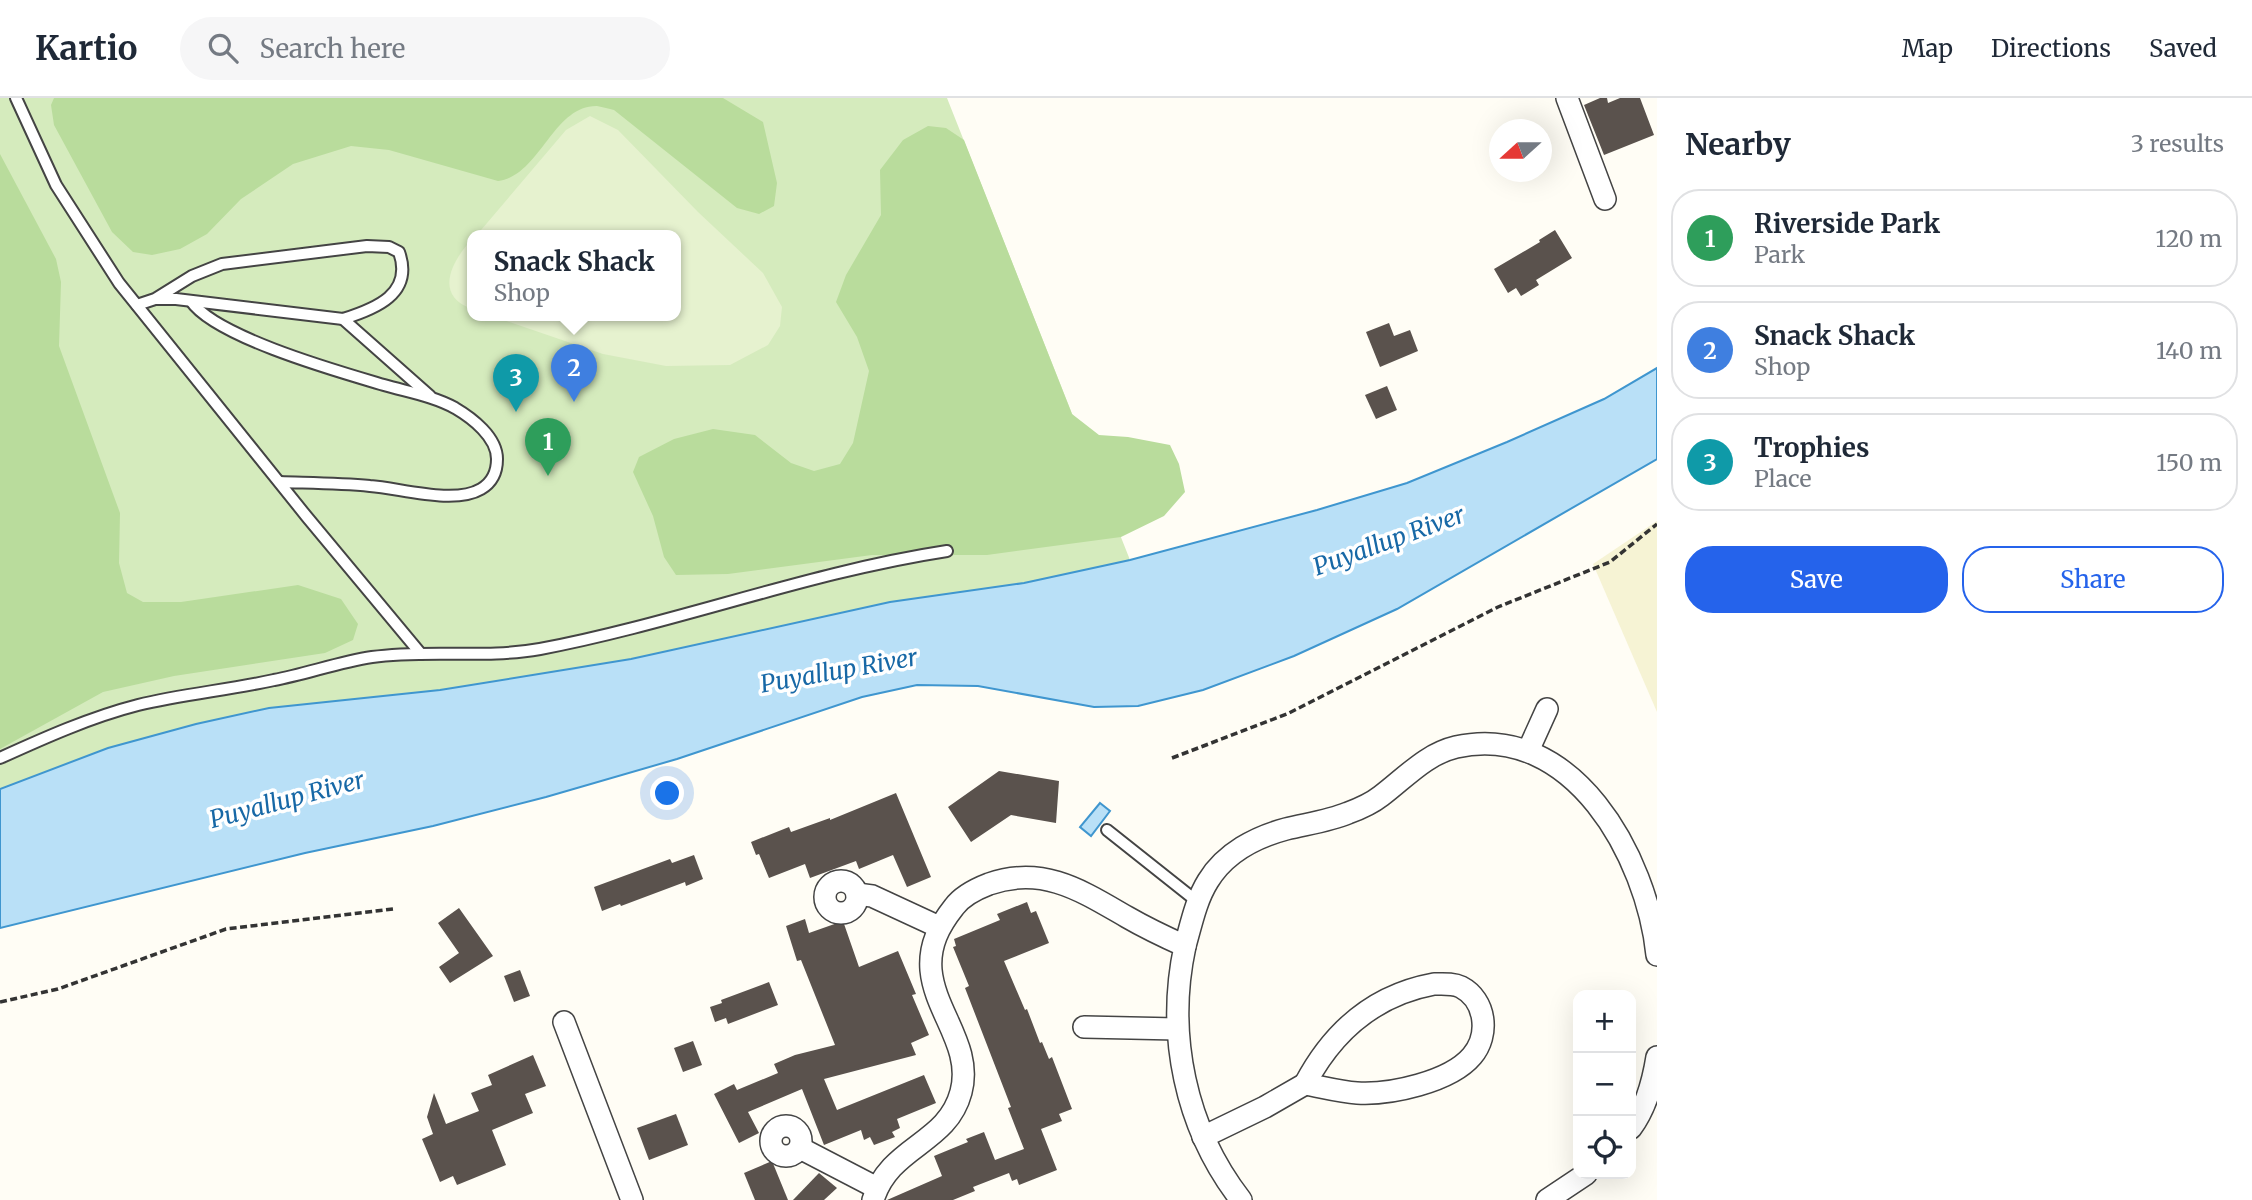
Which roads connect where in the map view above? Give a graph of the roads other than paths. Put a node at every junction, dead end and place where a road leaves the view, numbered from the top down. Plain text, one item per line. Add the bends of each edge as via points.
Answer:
1 (16, 98) edge
2 (1567, 98) edge
3 (1605, 199) dead end
4 (155, 299) junction
5 (191, 301) junction
6 (137, 305) junction
7 (342, 319) junction
8 (432, 398) junction
9 (280, 482) junction
10 (947, 551) dead end
11 (421, 654) junction
12 (1547, 709) dead end
13 (1528, 751) junction
14 (0, 758) edge
15 (1107, 830) dead end
16 (857, 894) dead end
17 (1199, 903) junction
18 (939, 927) junction
19 (1185, 946) junction
20 (1657, 955) edge
21 (564, 1022) dead end
22 (1084, 1027) dead end
23 (1177, 1029) junction
24 (1657, 1057) edge
25 (1305, 1084) junction
26 (1643, 1120) edge
27 (1203, 1137) junction
28 (800, 1148) dead end
29 (1578, 1179) edge
30 (875, 1194) edge
31 (632, 1200) edge
32 (1241, 1200) edge
33 (1547, 1200) edge

1 - 6 lane via 56,185
2 - 3 street
4 - 5 lane
4 - 6 lane
4 - 7 lane via 222,264 378,245 399,252 404,270 388,299
5 - 7 lane
5 - 8 lane via 211,321 245,337 326,368
6 - 9 lane
7 - 8 lane
8 - 9 lane via 477,423 491,440 498,454 497,471 480,490 462,495
9 - 11 lane
10 - 11 lane via 875,563 622,632 538,649 488,655
11 - 14 lane via 372,657 139,705
12 - 13 street
13 - 17 street via 1479,745 1434,754 1378,799 1346,814 1257,838 1208,880
13 - 20 street via 1553,763 1577,783 1609,822 1638,877
15 - 17 lane
16 - 18 street via 872,896
17 - 19 street
18 - 19 street via 958,902 979,888 1035,877 1091,895
18 - 30 street via 931,969 963,1062 961,1091 948,1119 897,1160
19 - 23 street
21 - 31 street
22 - 23 street
23 - 27 street via 1183,1074
24 - 26 street
25 - 25 street via 1339,1091 1384,1092 1442,1075 1460,1066 1479,1045 1483,1017 1478,1003 1458,985 1422,986 1394,995 1346,1027 1317,1060
25 - 27 street
27 - 32 street
28 - 30 street
29 - 33 street

